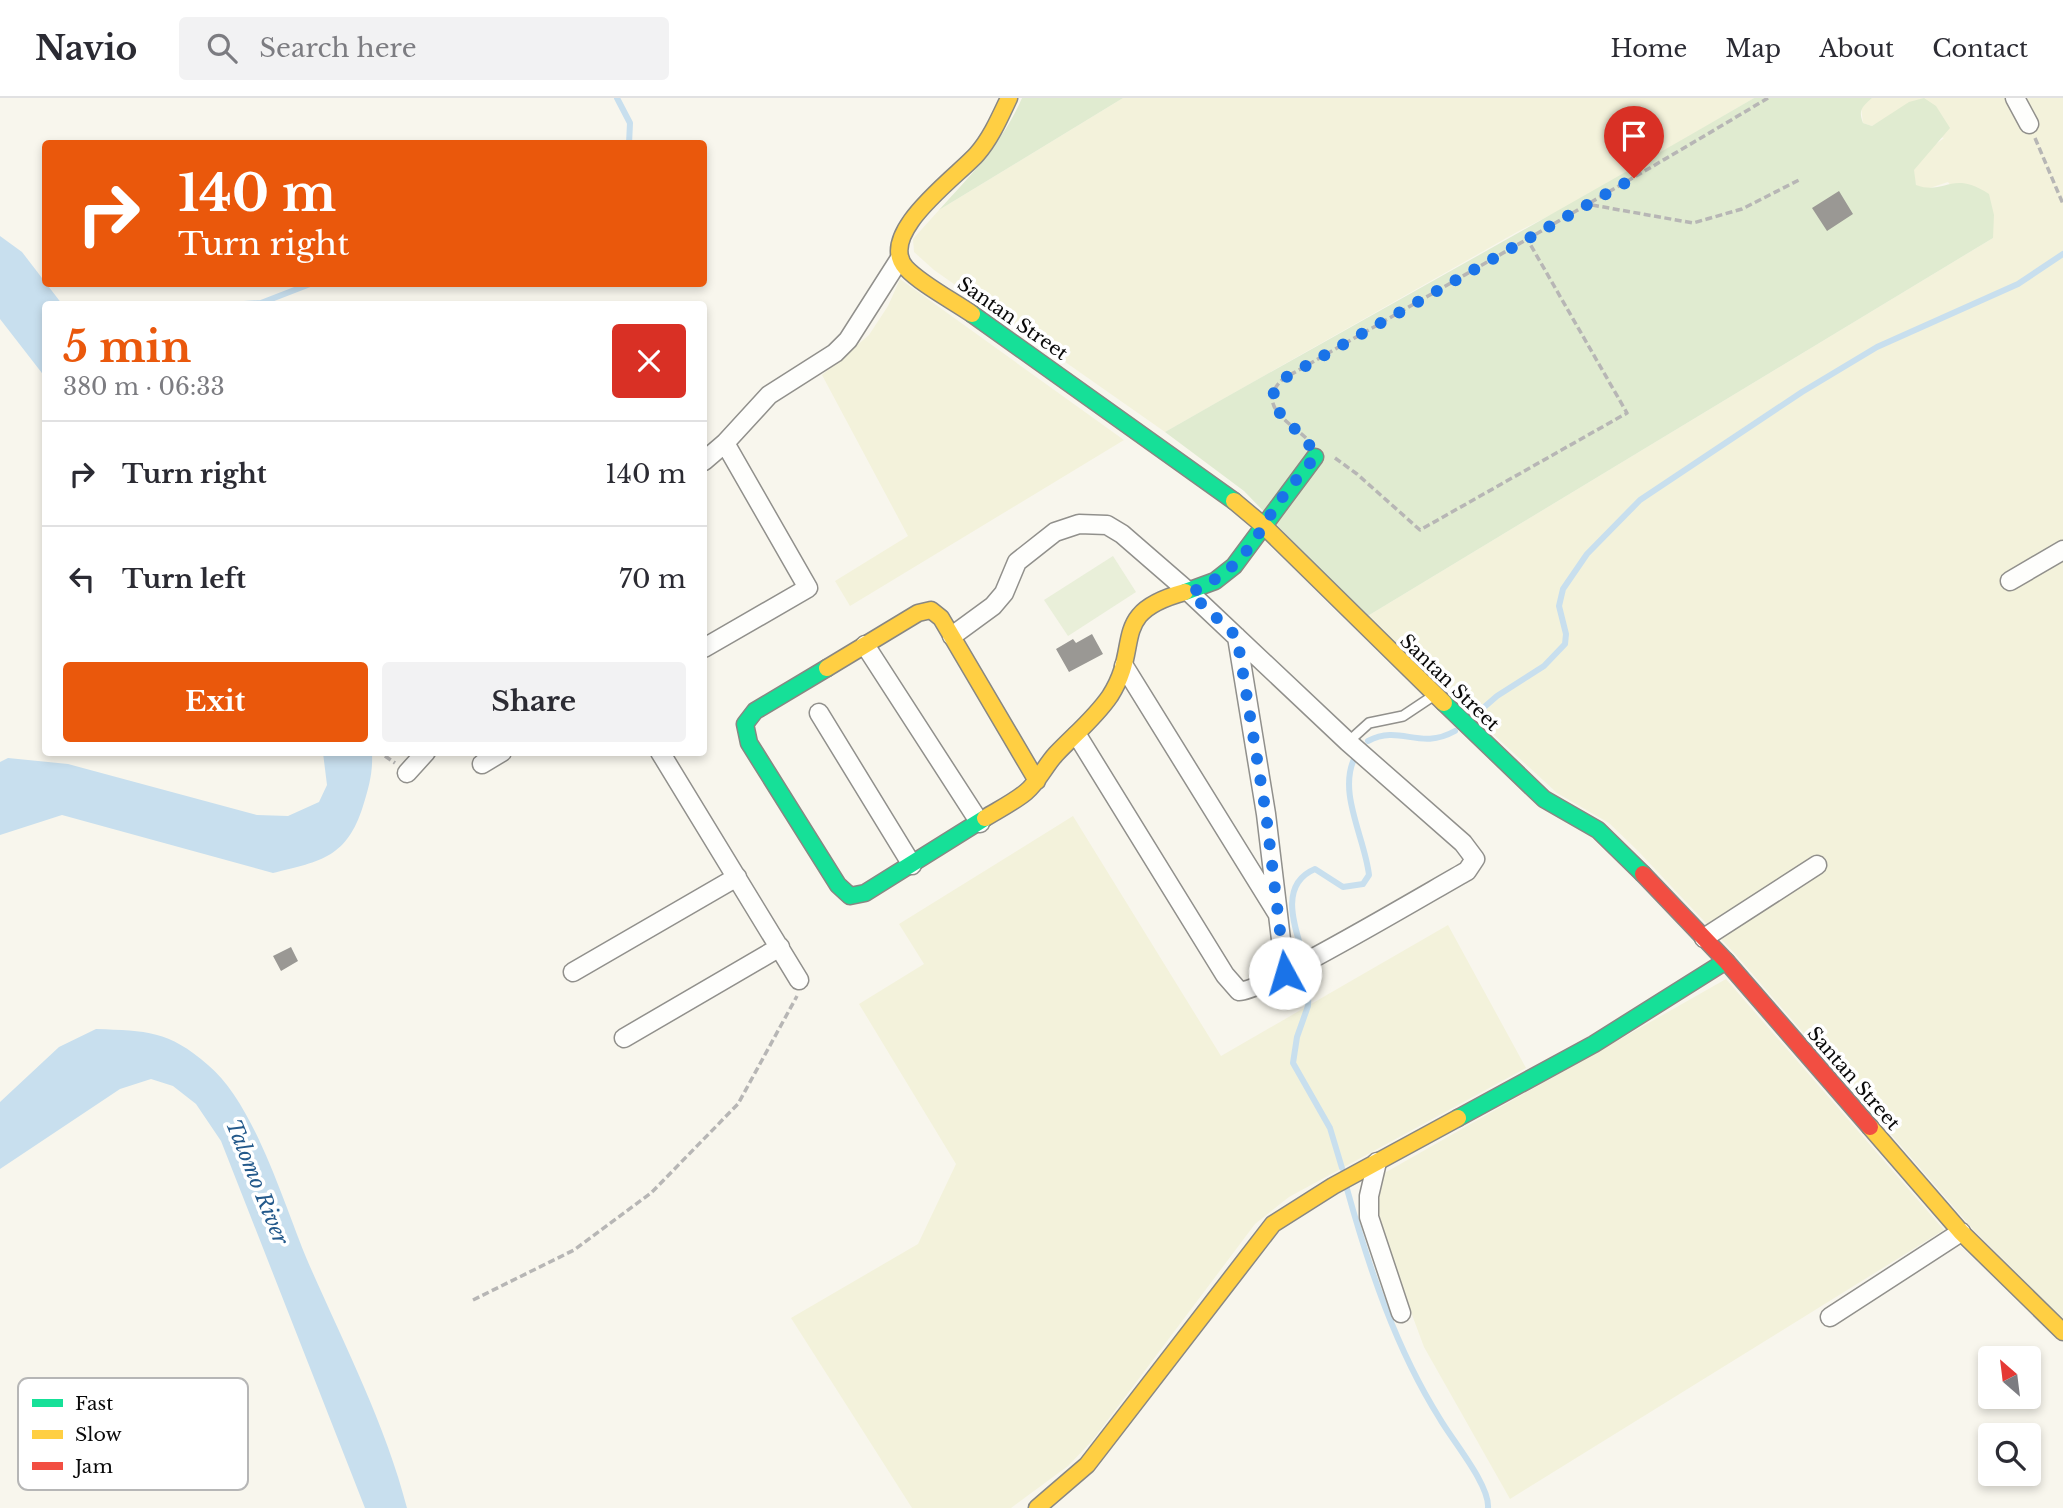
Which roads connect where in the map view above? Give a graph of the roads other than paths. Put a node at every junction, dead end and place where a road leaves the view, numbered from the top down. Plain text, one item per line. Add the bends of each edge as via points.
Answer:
1 (1009, 98) edge
2 (2015, 98) edge
3 (2029, 124) road end
4 (899, 260) junction
5 (725, 443) junction
6 (1315, 457) road end
7 (707, 458) edge
8 (1265, 527) junction
9 (2063, 550) edge
10 (2010, 581) dead end
11 (1190, 593) junction
12 (952, 636) junction
13 (1237, 637) junction
14 (865, 645) junction
15 (707, 646) edge
16 (1124, 666) junction
17 (1433, 696) junction
18 (819, 713) dead end
19 (1077, 735) junction
20 (1348, 741) junction
21 (422, 756) edge
22 (495, 756) edge
23 (662, 756) edge
24 (482, 764) dead end
25 (407, 773) dead end
26 (1037, 781) junction
27 (980, 824) junction
28 (912, 864) junction
29 (1817, 865) dead end
30 (737, 877) junction
31 (1280, 919) junction
32 (1704, 939) junction
33 (780, 947) junction
34 (1726, 961) junction
35 (573, 972) dead end
36 (1285, 973) junction
37 (799, 980) road end
38 (624, 1038) dead end
39 (1377, 1163) junction
40 (1961, 1232) junction
41 (1401, 1313) dead end
42 (1830, 1317) dead end
43 (2063, 1332) edge
44 (1037, 1508) edge

1 - 4 street via 977,154 906,225 897,250
2 - 3 street
4 - 5 street via 848,340 769,395
4 - 8 street, Santan Street
5 - 7 street
5 - 15 street via 808,588
6 - 8 street
8 - 11 street via 1237,562
8 - 17 street, Santan Street
9 - 10 street
11 - 12 street via 1122,534 1107,525 1079,524 1055,532 1023,556 993,606
11 - 13 street
11 - 16 street via 1152,603 1143,610 1128,635
12 - 14 street via 936,613 926,610
12 - 26 street
13 - 20 street
13 - 31 street
14 - 27 street
14 - 28 street via 755,711 745,724 745,733 844,892 850,896 865,893
16 - 19 street via 1109,699
16 - 31 street
17 - 20 lane via 1403,716 1369,723
17 - 32 street, Santan Street via 1544,799 1598,830
18 - 28 street
19 - 26 street via 1047,764
19 - 36 street via 1234,988 1254,990
20 - 36 street via 1463,843 1475,859 1466,871
21 - 25 street
22 - 24 street
23 - 30 street
26 - 27 street
27 - 28 street
29 - 32 street
30 - 33 street
30 - 35 street
31 - 36 street
32 - 34 street, Santan Street
33 - 37 street
33 - 38 street
34 - 39 street via 1594,1044
34 - 40 street, Santan Street
39 - 41 street via 1368,1217
39 - 44 street via 1273,1224 1087,1465
40 - 42 street
40 - 43 street, Santan Street

